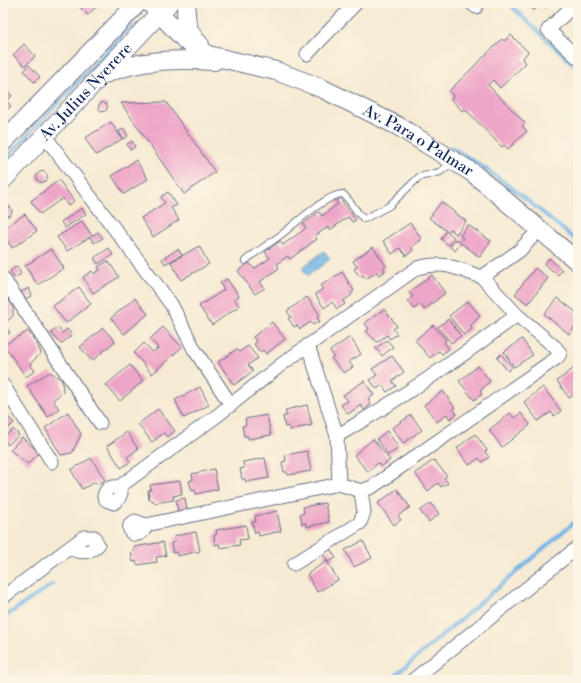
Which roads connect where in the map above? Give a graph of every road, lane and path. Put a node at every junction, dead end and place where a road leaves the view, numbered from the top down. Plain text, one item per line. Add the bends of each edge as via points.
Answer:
1 (138, 3) edge
2 (187, 3) edge
3 (356, 3) edge
4 (576, 3) edge
5 (160, 6) edge
6 (307, 54) dead end
7 (578, 58) edge
8 (235, 62) junction
9 (102, 76) junction
10 (44, 135) junction
11 (3, 142) edge
12 (454, 160) junction
13 (3, 180) edge
14 (540, 230) junction
15 (245, 261) dead end
16 (578, 262) edge
17 (482, 277) junction
18 (3, 278) edge
19 (517, 315) junction
20 (308, 345) junction
21 (3, 385) edge
22 (231, 405) junction
23 (100, 423) dead end
24 (337, 436) junction
25 (52, 462) dead end
26 (339, 484) junction
27 (119, 487) dead end
28 (362, 491) junction
29 (146, 525) dead end
30 (578, 547) edge
31 (69, 548) dead end
32 (294, 564) dead end
33 (3, 597) edge
34 (413, 680) edge

1 - 11 main road, Av. Julius Nyerere
2 - 8 main road via 185,13 188,27 195,40 215,55
3 - 6 street
4 - 7 street via 548,30
5 - 8 main road via 186,41 208,55
5 - 9 main road, Av. Julius Nyerere
8 - 9 main road via 161,61 135,64
8 - 12 main road, Av. Para o Palmar via 276,71 321,88 398,126
9 - 10 main road, Av. Julius Nyerere
10 - 13 main road, Av. Julius Nyerere
10 - 22 street via 171,304 194,349
12 - 14 main road, Av. Para o Palmar
12 - 15 lane via 440,172 419,177 389,206 364,219 352,201 343,194 336,194 305,214
14 - 16 main road, Av. Para o Palmar
14 - 17 street via 519,251
17 - 19 street
17 - 20 street via 446,265 432,264 417,268
18 - 23 street
19 - 24 street via 403,396
19 - 28 street via 555,347 560,353 558,357 395,472
20 - 22 street
20 - 24 street
21 - 25 street
22 - 27 street
24 - 26 street
26 - 28 street
26 - 29 street
28 - 32 street via 364,512 360,523
30 - 34 street
31 - 33 street

